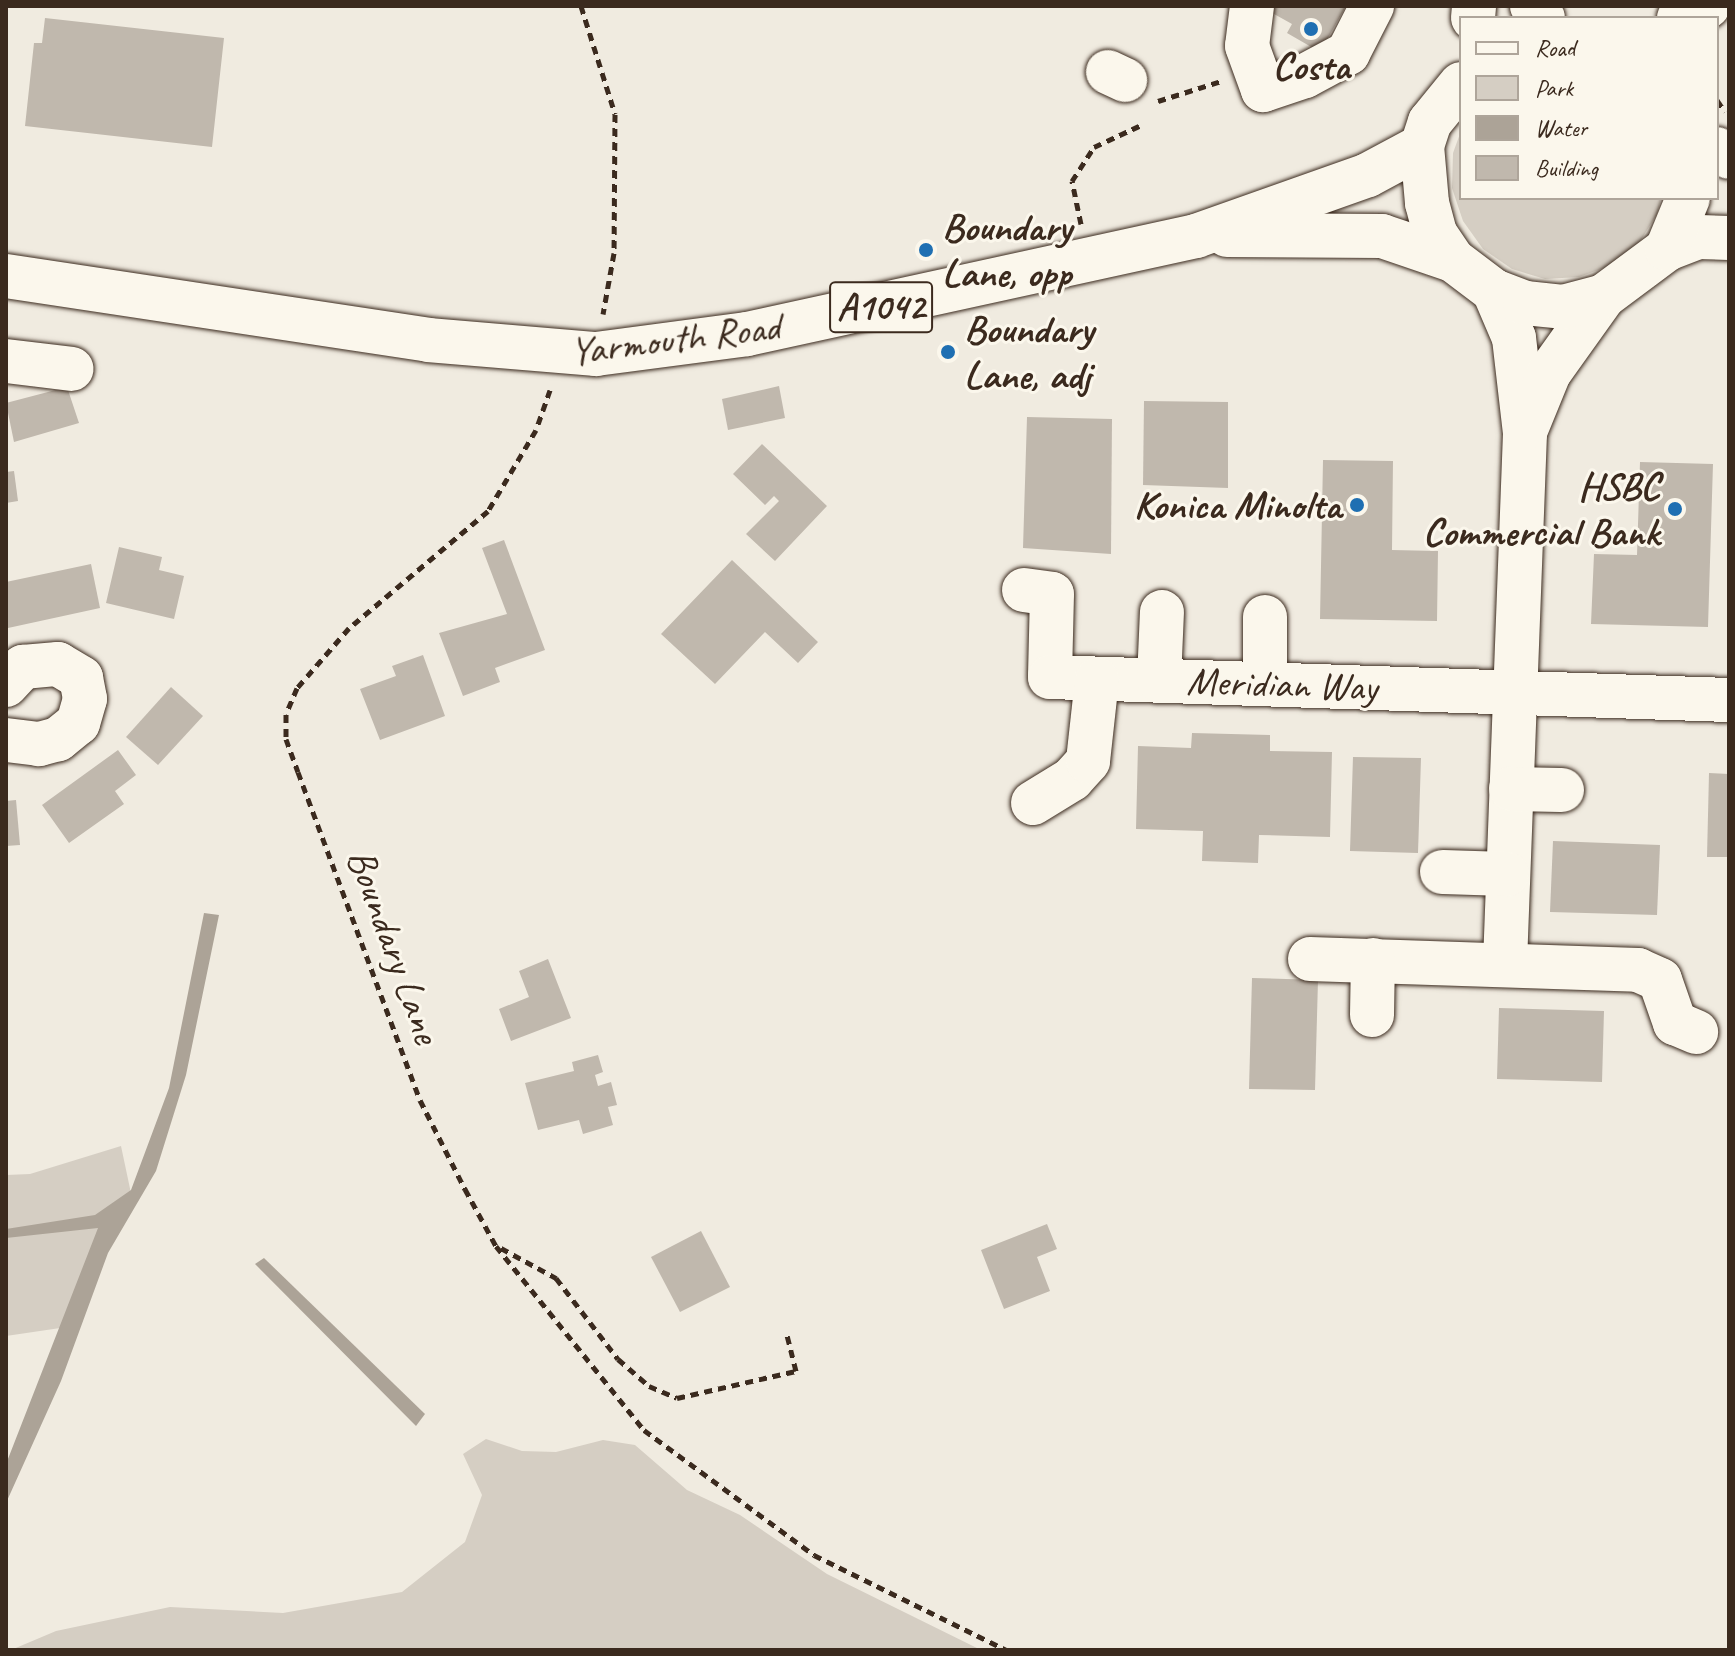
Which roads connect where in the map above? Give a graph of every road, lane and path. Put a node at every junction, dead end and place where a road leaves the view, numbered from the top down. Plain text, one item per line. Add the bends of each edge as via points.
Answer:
1 (581, 6) edge
2 (1372, 6) edge
3 (1684, 16) edge
4 (1703, 16) edge
5 (1255, 53) edge
6 (1458, 79) edge
7 (1129, 80) dead end
8 (1139, 126) dead end
9 (1422, 146) junction
10 (1687, 200) edge
11 (1196, 236) junction
12 (1729, 238) edge
13 (1667, 249) junction
14 (1085, 260) junction
15 (1453, 260) junction
16 (6, 276) edge
17 (1494, 291) junction
18 (1604, 296) junction
19 (579, 355) junction
20 (6, 361) edge
21 (72, 369) dead end
22 (1525, 433) junction
23 (1024, 590) dead end
24 (1162, 612) dead end
25 (1265, 617) dead end
26 (1097, 679) junction
27 (1159, 680) junction
28 (1265, 683) junction
29 (6, 685) edge
30 (1513, 693) junction
31 (1729, 700) edge
32 (6, 740) edge
33 (1511, 789) junction
34 (1562, 790) dead end
35 (1033, 803) dead end
36 (1442, 872) dead end
37 (1507, 874) junction
38 (1310, 959) dead end
39 (1373, 960) junction
40 (1505, 964) junction
41 (1372, 1015) dead end
42 (1696, 1032) dead end
43 (496, 1246) junction
44 (787, 1335) dead end
45 (1006, 1650) edge

1 - 19 path, Boundary Lane via 615,114 614,253
2 - 5 main road via 1348,53 1305,76
3 - 4 main road via 1708,6
5 - 7 path via 1157,101
6 - 9 main road, Yarmouth Road via 1430,122
8 - 14 path via 1094,147 1072,181
9 - 11 main road, Yarmouth Road / A1042 via 1368,175
9 - 15 main road, Yarmouth Road via 1435,233
10 - 13 main road
11 - 14 main road, Yarmouth Road / A1042
11 - 15 main road, Yarmouth Road / A1042 via 1382,236
12 - 13 main road, Yarmouth Road via 1699,237
13 - 18 main road, Yarmouth Road
14 - 19 main road, Yarmouth Road / A1042 via 747,334
15 - 17 main road, Yarmouth Road
16 - 19 main road, Yarmouth Road / A1042 via 428,340
17 - 18 main road, Yarmouth Road via 1525,303 1563,307
17 - 22 main road via 1514,338
18 - 22 main road via 1549,373
19 - 43 path, Boundary Lane via 488,511 349,628 297,688 286,714 290,750 420,1100
20 - 21 main road
22 - 30 main road
23 - 26 main road, Meridian Way via 1052,594 1050,677
24 - 27 main road
25 - 28 main road
26 - 27 main road, Meridian Way
26 - 35 main road via 1088,761 1072,779
27 - 28 main road, Meridian Way
28 - 30 main road, Meridian Way
29 - 32 main road via 23,667 58,664 81,678 85,699 78,723 58,739 39,744
30 - 31 main road, Meridian Way
30 - 33 main road
33 - 34 main road
33 - 37 main road
36 - 37 main road
37 - 40 main road
38 - 39 main road
39 - 40 main road
39 - 41 main road
40 - 42 main road via 1651,973 1665,988 1675,1023
43 - 44 path via 556,1278 618,1359 649,1386 677,1398 796,1371
43 - 45 path, Boundary Lane via 644,1430 814,1555

